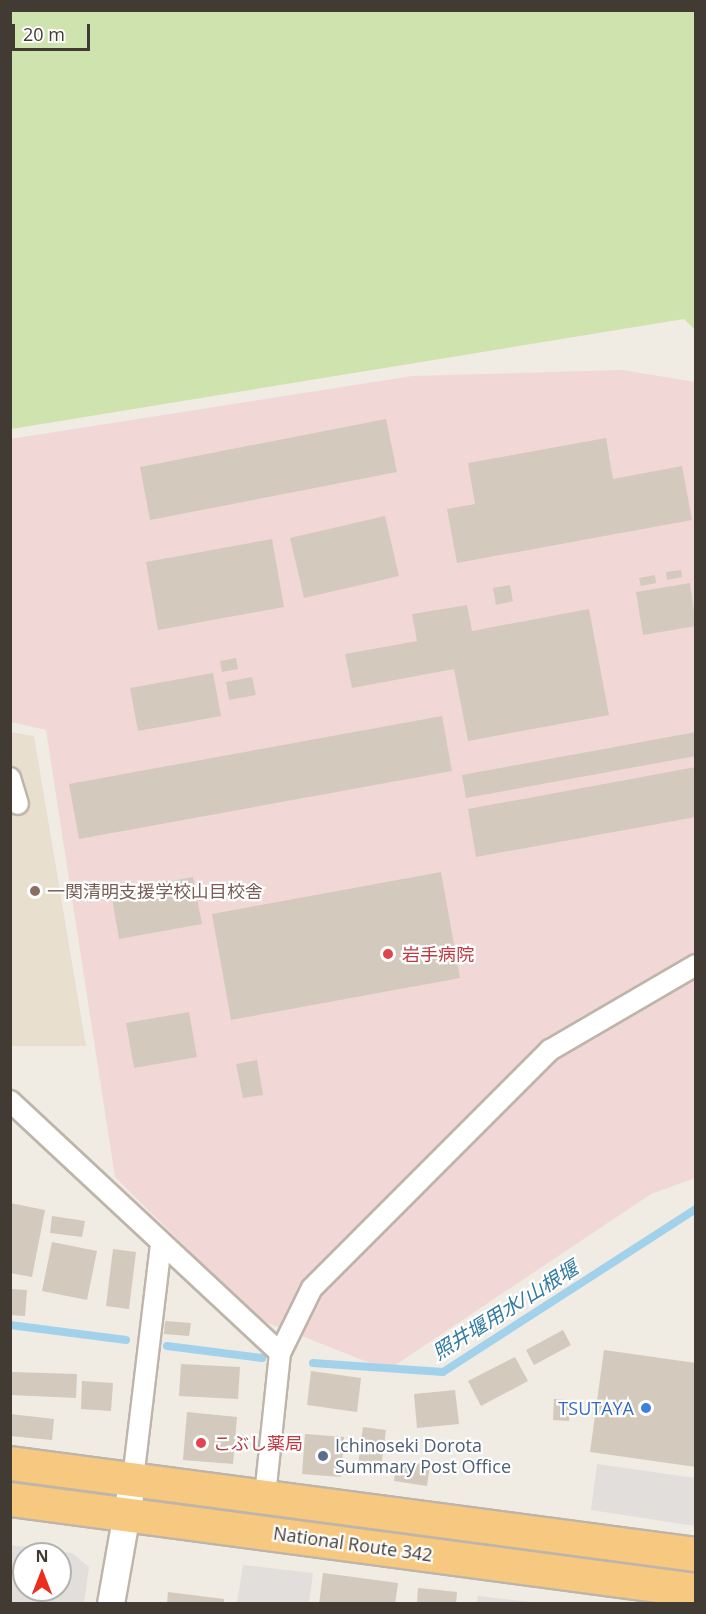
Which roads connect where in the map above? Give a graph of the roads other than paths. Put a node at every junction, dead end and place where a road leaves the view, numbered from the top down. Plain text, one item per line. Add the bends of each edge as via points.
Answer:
1 (10, 778) edge
2 (18, 804) dead end
3 (696, 965) edge
4 (10, 1101) edge
5 (161, 1245) junction
6 (280, 1353) junction
7 (10, 1463) edge
8 (133, 1479) junction
9 (265, 1495) junction
10 (10, 1499) edge
11 (124, 1514) junction
12 (696, 1554) edge
13 (696, 1590) edge
14 (111, 1604) edge

1 - 2 street
3 - 6 street via 550,1050 312,1288
4 - 5 street
5 - 6 street
5 - 8 street
6 - 9 street
7 - 8 highway, National Route 342
8 - 9 highway, National Route 342
8 - 11 street
9 - 12 highway, National Route 342
10 - 11 highway, National Route 342
11 - 13 highway, National Route 342
11 - 14 street

